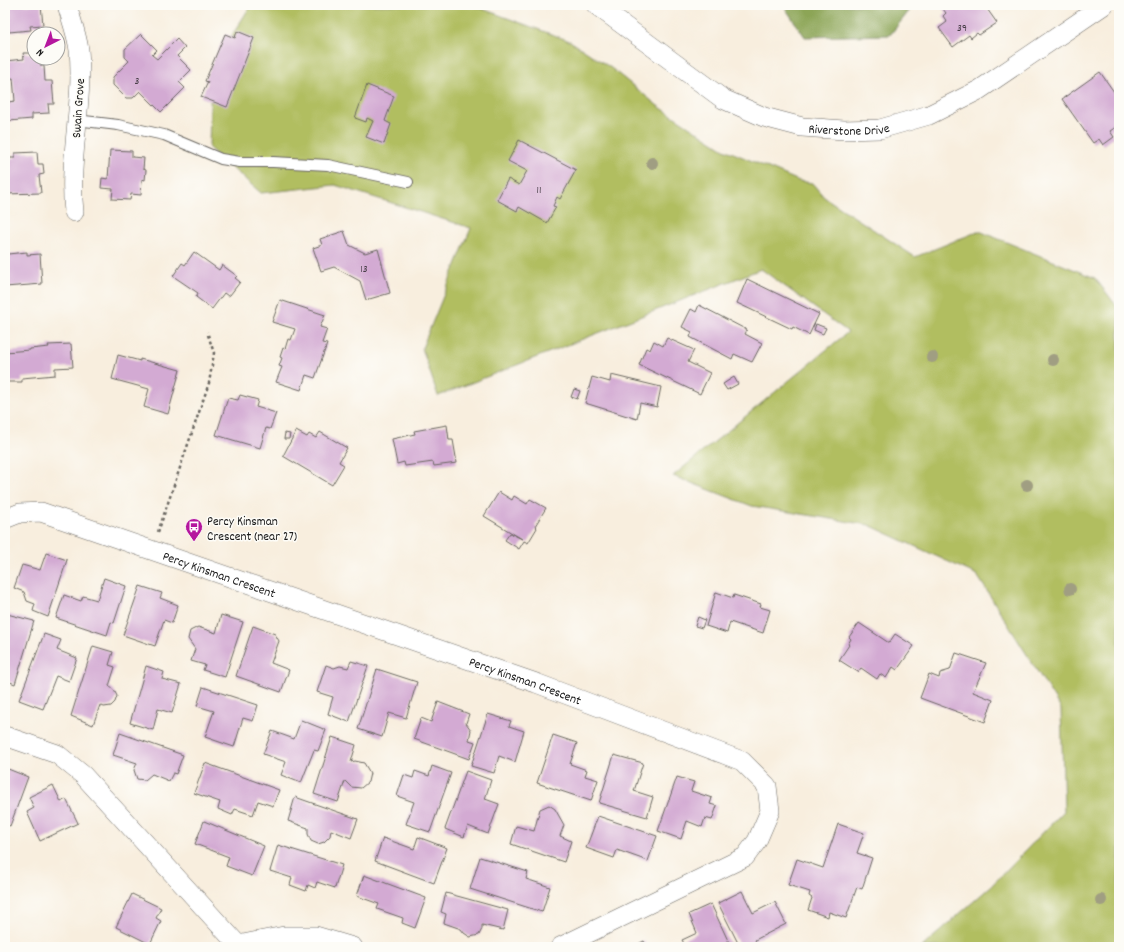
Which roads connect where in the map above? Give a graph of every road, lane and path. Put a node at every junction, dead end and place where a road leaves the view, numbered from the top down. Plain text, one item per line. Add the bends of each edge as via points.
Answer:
1 (67, 5) edge
2 (596, 5) edge
3 (1104, 5) edge
4 (76, 120) junction
5 (408, 182) dead end
6 (74, 212) dead end
7 (207, 332) dead end
8 (5, 519) edge
9 (152, 550) junction
10 (5, 736) edge
11 (237, 946) edge
12 (353, 947) edge
13 (560, 947) edge

1 - 4 street, Swain Grove via 79,49
2 - 3 street, Riverstone Drive via 724,99 764,117 802,127 844,130 880,129 929,115 979,90
4 - 5 lane via 118,125 164,135 221,159 328,165
4 - 6 street, Swain Grove via 71,186
7 - 9 path via 214,353 209,383
8 - 9 street, Percy Kinsman Crescent via 20,513 41,512
9 - 13 street, Percy Kinsman Crescent via 536,683 742,761 768,786 770,811 757,841 745,857
10 - 11 street via 58,754 83,775
11 - 12 street via 284,936 316,936

